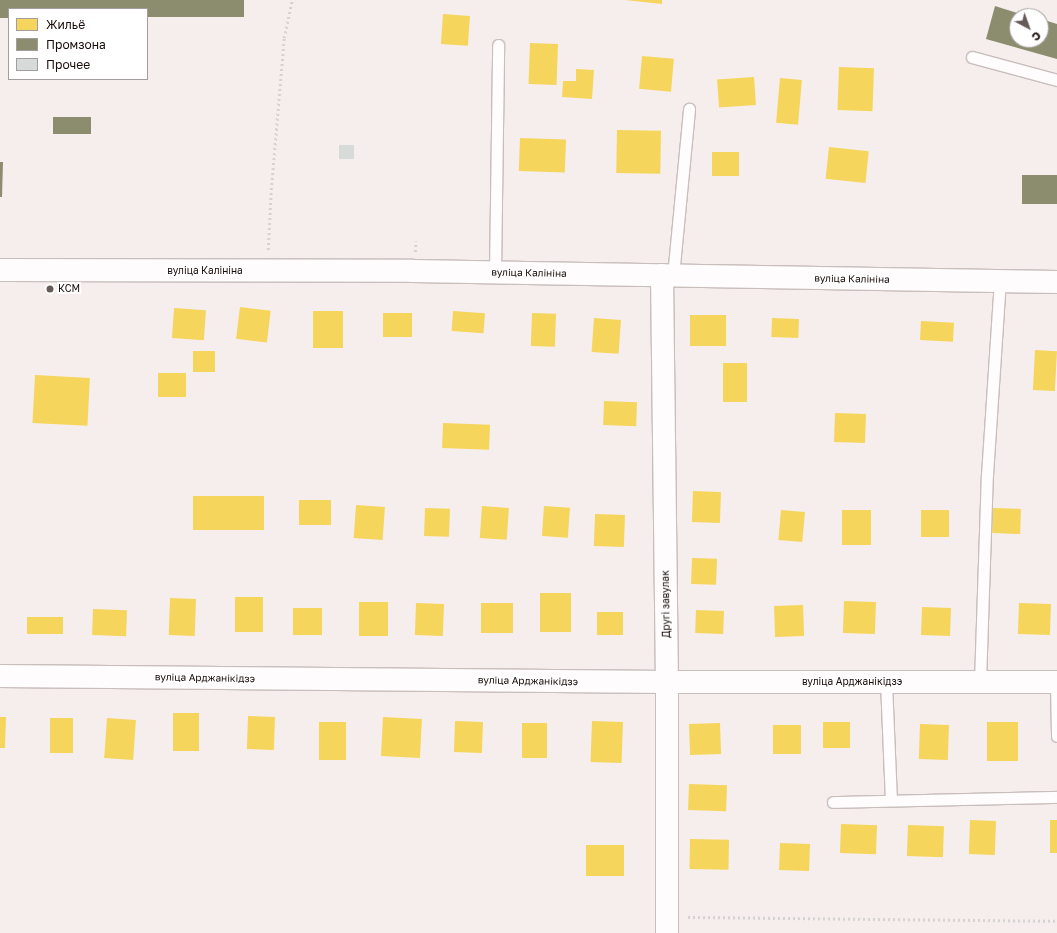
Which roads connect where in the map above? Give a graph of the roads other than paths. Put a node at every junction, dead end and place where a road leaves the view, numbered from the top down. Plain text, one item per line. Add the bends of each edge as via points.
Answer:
1 (498, 45) dead end
2 (972, 57) dead end
3 (1057, 80) edge
4 (689, 109) dead end
5 (0, 270) edge
6 (495, 272) junction
7 (667, 275) junction
8 (1000, 281) junction
9 (1057, 282) edge
10 (0, 676) edge
11 (667, 682) junction
12 (886, 682) junction
13 (980, 682) junction
14 (1056, 682) edge
15 (1057, 736) edge
16 (1057, 797) edge
17 (891, 800) junction
18 (833, 802) dead end
19 (667, 925) edge

1 - 6 lane
2 - 3 lane
4 - 7 lane
5 - 6 street, вуліца Калініна
6 - 7 street, вуліца Калініна
7 - 8 street, вуліца Калініна
7 - 11 street, Другі завулак
8 - 9 street, вуліца Калініна
8 - 13 lane via 986,482
10 - 11 street, вуліца Арджанікідзэ
11 - 12 street, вуліца Арджанікідзэ
11 - 19 street, Другі завулак
12 - 13 street, вуліца Арджанікідзэ
12 - 17 lane
13 - 14 street, вуліца Арджанікідзэ
14 - 15 lane
16 - 17 lane
17 - 18 lane

